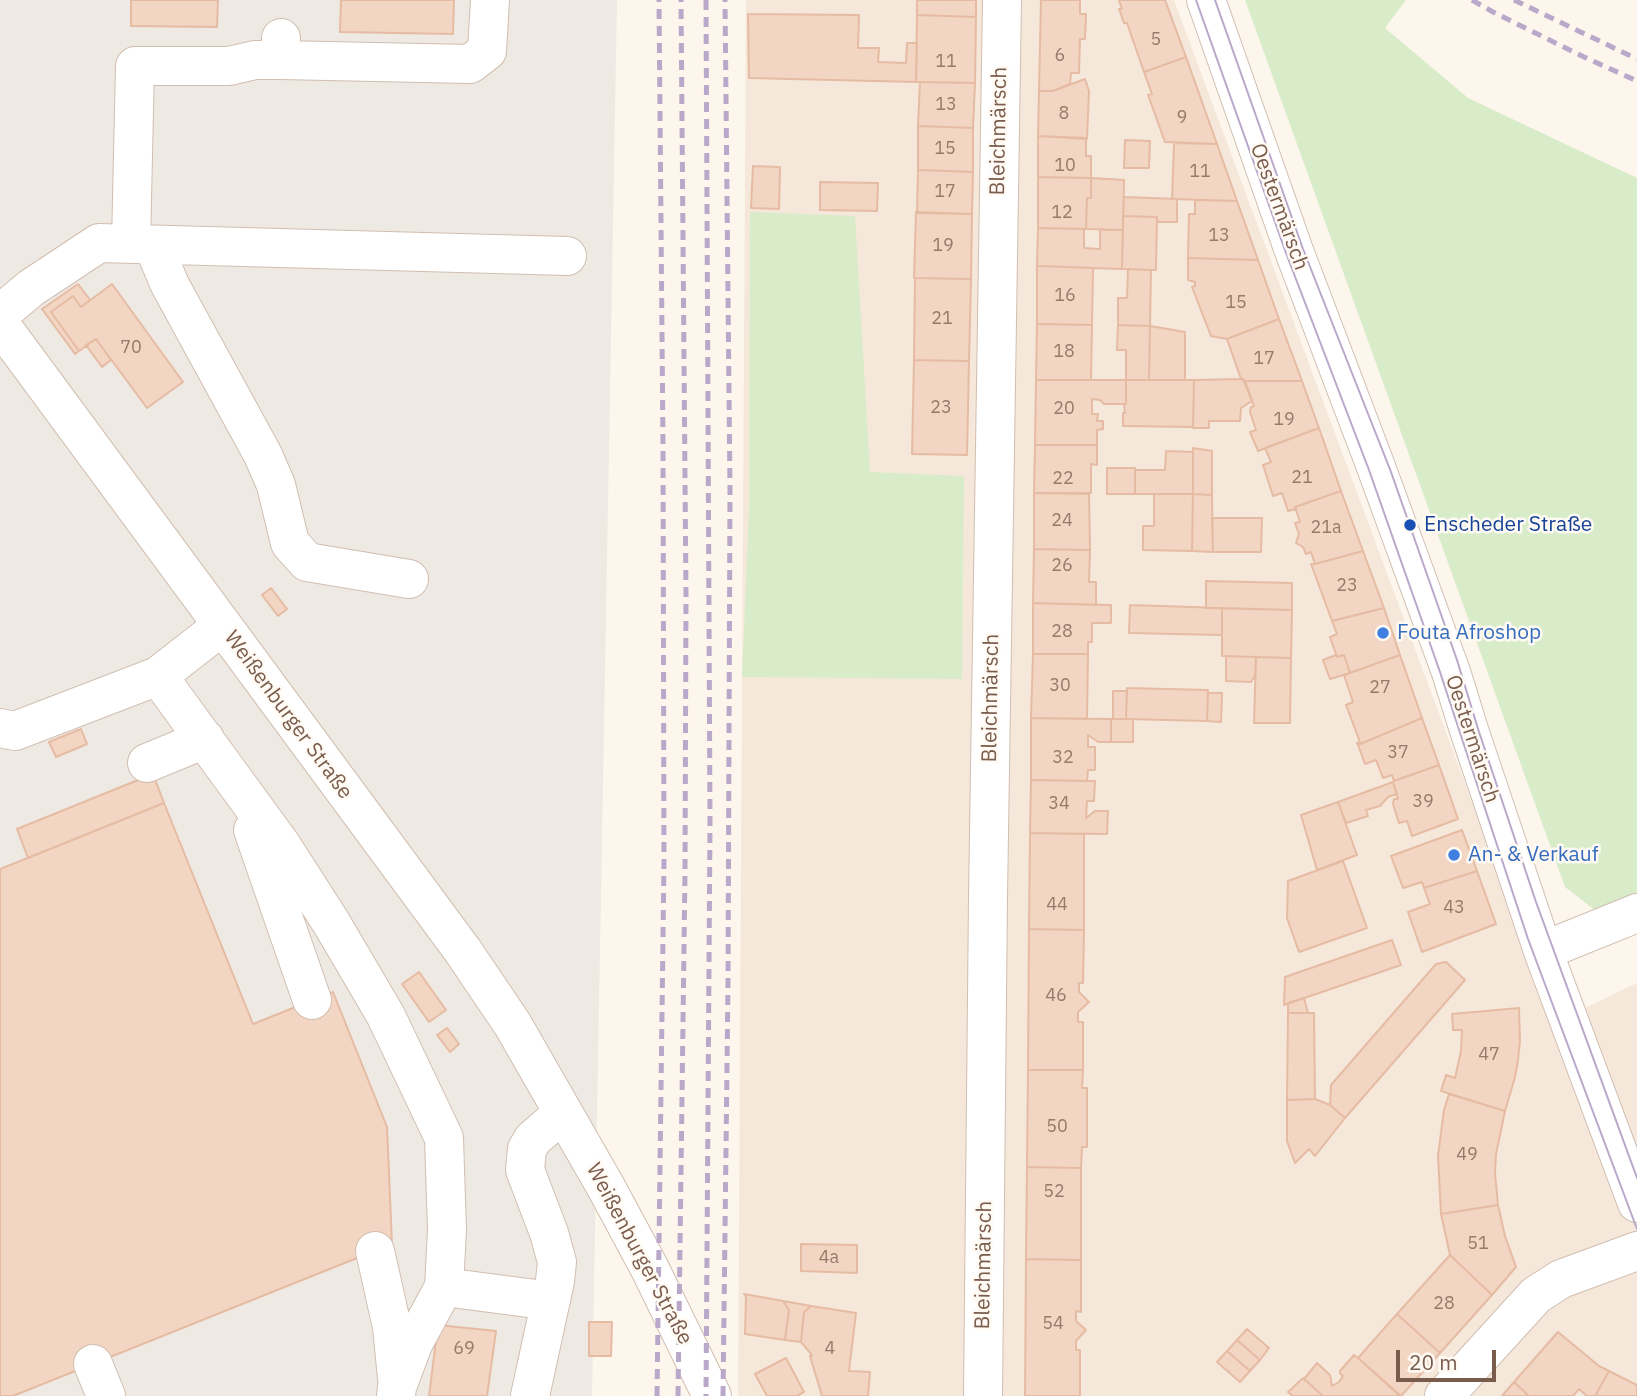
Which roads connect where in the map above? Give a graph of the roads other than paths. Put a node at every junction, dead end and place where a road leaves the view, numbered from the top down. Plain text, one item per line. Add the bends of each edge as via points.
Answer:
1 (490, 0) edge
2 (1002, 0) edge
3 (1206, 0) edge
4 (142, 245) junction
5 (567, 256) dead end
6 (0, 314) edge
7 (0, 324) edge
8 (409, 579) dead end
9 (222, 626) junction
10 (159, 676) junction
11 (0, 728) edge
12 (205, 739) junction
13 (147, 763) dead end
14 (232, 778) junction
15 (1637, 913) edge
16 (1543, 951) junction
17 (312, 1000) dead end
18 (563, 1113) junction
19 (1637, 1203) edge
20 (374, 1251) dead end
21 (1637, 1251) edge
22 (444, 1287) junction
23 (551, 1301) junction
24 (389, 1393) edge
25 (530, 1396) edge
26 (712, 1396) edge
27 (983, 1396) edge
28 (1444, 1396) edge

1 - 4 street via 487,51 470,64 280,49 229,66 135,66
2 - 27 street, Bleichmärsch
3 - 16 street, Oestermärsch via 1451,672
4 - 5 street
4 - 6 street via 99,243
4 - 8 street via 170,285 263,455 276,485 290,543 307,562
7 - 9 street, Weißenburger Straße
9 - 10 street
9 - 18 street, Weißenburger Straße via 463,951 513,1025
10 - 11 street via 15,731
10 - 12 street
12 - 13 street
12 - 14 street
14 - 17 street
14 - 22 street via 282,845 339,935 386,1016 444,1138
15 - 16 street
16 - 19 street, Oestermärsch
18 - 23 street via 533,1139 525,1170 557,1262
18 - 26 street, Weißenburger Straße via 650,1269
20 - 24 street via 392,1327
21 - 28 street via 1561,1279 1536,1295
22 - 23 street
22 - 24 street
23 - 25 street

